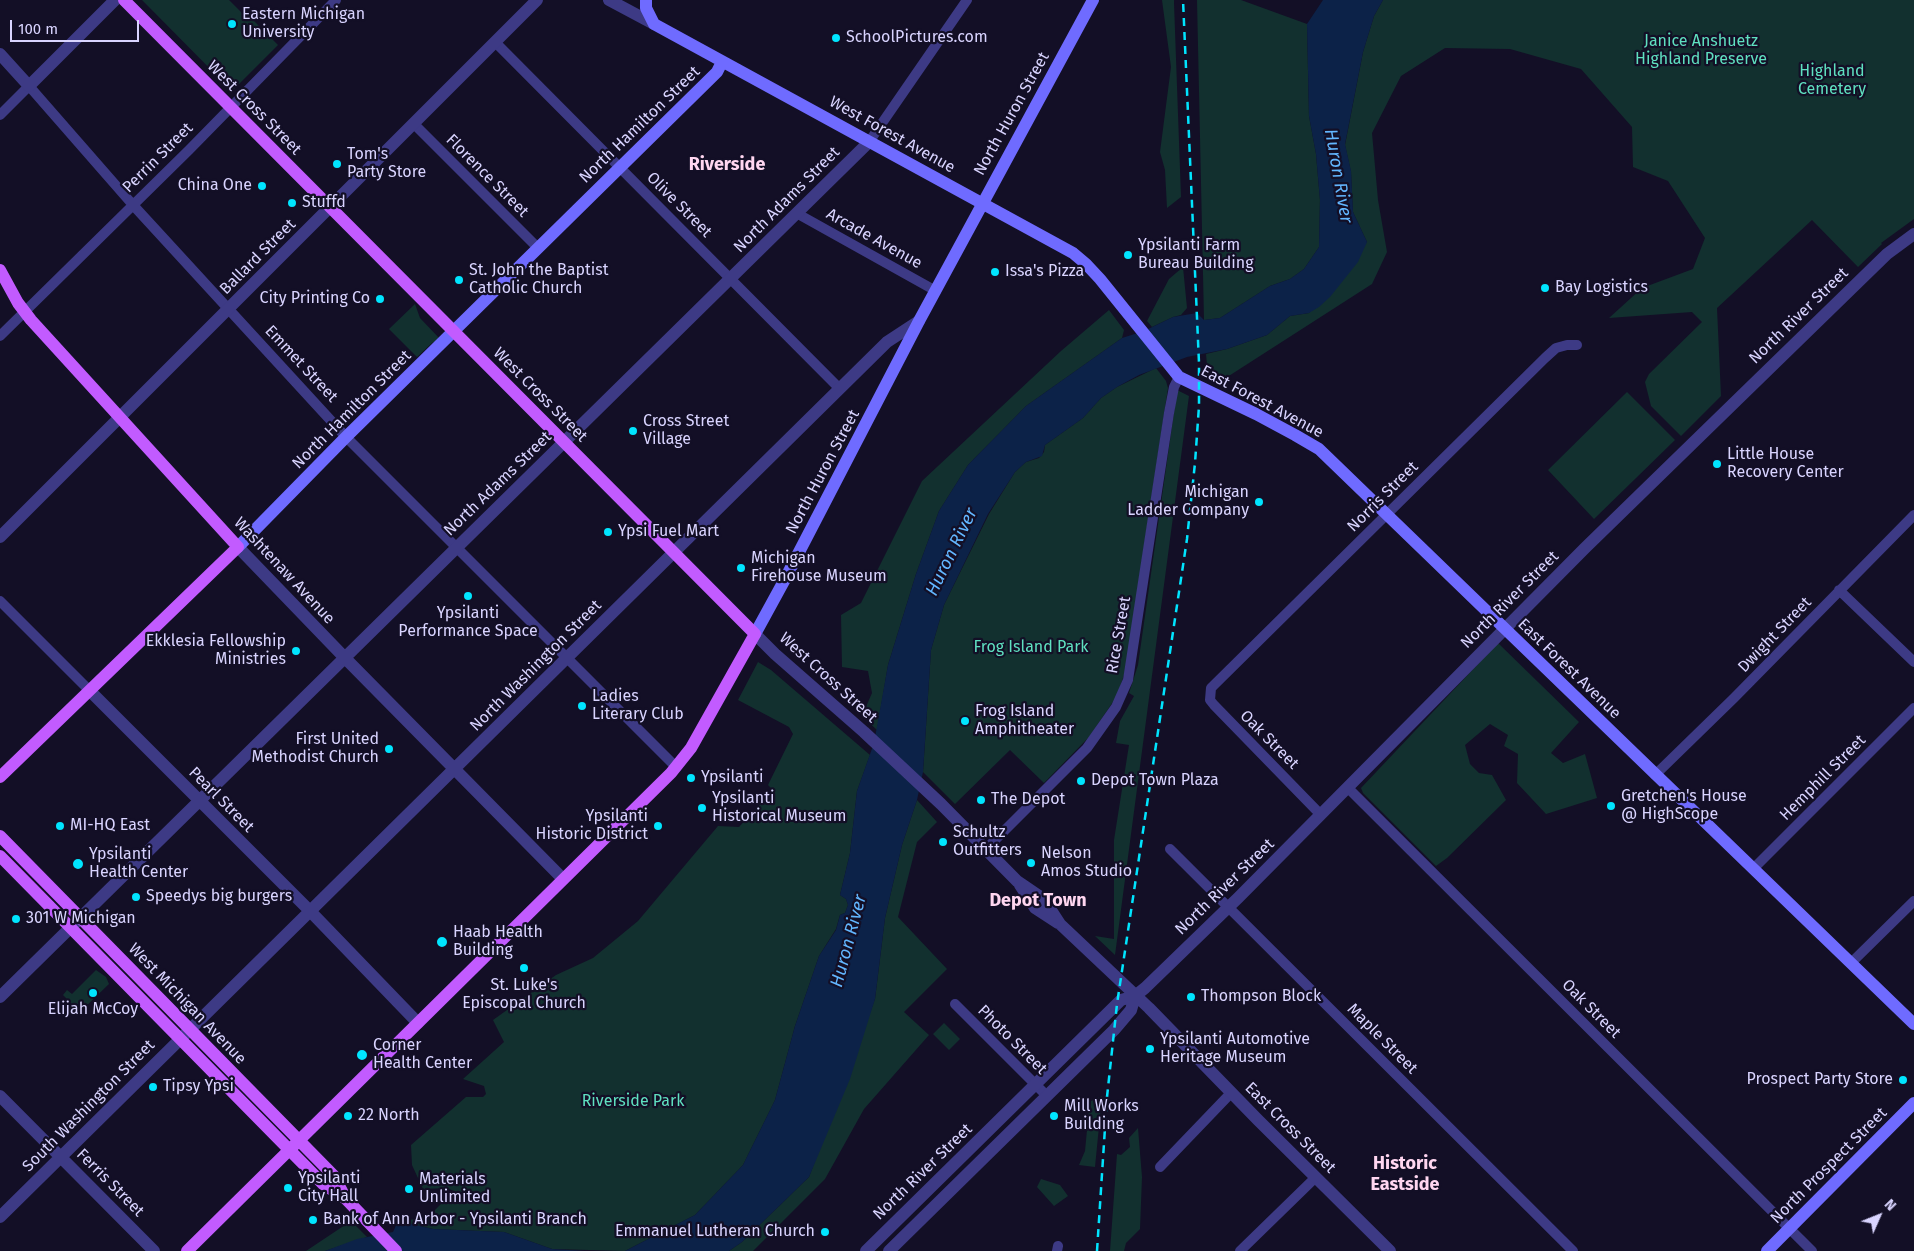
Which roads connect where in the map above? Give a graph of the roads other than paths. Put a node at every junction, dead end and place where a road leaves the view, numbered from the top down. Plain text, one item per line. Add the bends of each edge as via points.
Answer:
1 (115, 0) edge
2 (124, 0) edge
3 (336, 0) edge
4 (537, 0) edge
5 (609, 0) edge
6 (646, 0) edge
7 (967, 0) edge
8 (1092, 0) edge
9 (626, 3) edge
10 (654, 24) junction
11 (496, 43) junction
12 (0, 54) edge
13 (722, 62) junction
14 (29, 86) junction
15 (230, 107) junction
16 (0, 115) edge
17 (414, 124) junction
18 (869, 142) junction
19 (620, 167) junction
20 (983, 203) junction
21 (134, 205) junction
22 (330, 208) junction
23 (798, 214) junction
24 (1914, 234) edge
25 (538, 248) junction
26 (0, 270) edge
27 (731, 279) junction
28 (936, 291) junction
29 (228, 309) junction
30 (25, 312) junction
31 (919, 321) junction
32 (454, 331) junction
33 (0, 336) edge
34 (1577, 345) dead end
35 (1177, 376) junction
36 (840, 389) junction
37 (120, 417) junction
38 (346, 437) junction
39 (564, 443) junction
40 (1386, 515) junction
41 (1914, 515) edge
42 (0, 537) edge
43 (238, 547) junction
44 (457, 547) junction
45 (674, 554) junction
46 (1839, 590) junction
47 (0, 601) edge
48 (1504, 630) junction
49 (754, 634) junction
50 (345, 658) junction
51 (567, 658) junction
52 (1914, 662) edge
53 (1216, 682) joint
54 (89, 690) junction
55 (1914, 708) edge
56 (676, 767) junction
57 (455, 769) junction
58 (1656, 775) junction
59 (0, 777) edge
60 (1348, 788) junction
61 (199, 801) junction
62 (941, 804) joint
63 (1321, 815) junction
64 (0, 836) edge
65 (986, 849) junction
66 (1170, 849) dead end
67 (0, 856) edge
68 (1753, 869) junction
69 (564, 879) junction
70 (1914, 900) edge
71 (1229, 907) junction
72 (310, 912) junction
73 (81, 918) junction
74 (70, 928) junction
75 (1851, 964) junction
76 (1135, 996) junction
77 (0, 997) edge
78 (955, 1004) dead end
79 (418, 1023) junction
80 (1914, 1024) edge
81 (190, 1029) junction
82 (180, 1039) junction
83 (1035, 1084) junction
84 (1231, 1093) junction
85 (0, 1096) edge
86 (1046, 1096) junction
87 (1914, 1104) edge
88 (294, 1145) junction
89 (60, 1156) junction
90 (1160, 1167) dead end
91 (1316, 1177) junction
92 (0, 1216) edge
93 (1789, 1228) junction
94 (154, 1251) edge
95 (187, 1251) edge
96 (396, 1251) edge
97 (866, 1251) edge
98 (889, 1251) edge
99 (1240, 1251) edge
100 (1390, 1251) edge
101 (1573, 1251) edge
102 (1767, 1251) edge
103 (1812, 1251) edge

1 - 14 street
2 - 15 main road, West Cross Street
3 - 15 street, Perrin Street
4 - 11 street, Ballard Street
5 - 9 street, West Forest Avenue
6 - 10 main road via 646,8
7 - 18 street, North Adams Street
8 - 20 main road, North Huron Street
9 - 10 street, West Forest Avenue
10 - 13 main road, West Forest Avenue
11 - 17 street, Ballard Street
11 - 19 street, Olive Street
12 - 14 street, Emmet Street
13 - 18 main road, West Forest Avenue
13 - 19 main road, North Hamilton Street via 717,72
14 - 16 street
14 - 21 street, Emmet Street
15 - 21 street, Perrin Street
15 - 22 main road, West Cross Street
17 - 22 street, Ballard Street
17 - 25 street, Florence Street
18 - 20 main road, West Forest Avenue
18 - 23 street, North Adams Street
19 - 25 main road, North Hamilton Street
19 - 27 street, Olive Street
20 - 28 main road, North Huron Street
20 - 35 main road, West Forest Avenue via 1073,253 1098,278
21 - 29 street, Emmet Street
21 - 30 street, Perrin Street
22 - 29 street, Ballard Street
22 - 32 main road, West Cross Street
23 - 27 street, North Adams Street
23 - 28 street, Arcade Avenue
24 - 48 street, North River Street via 1880,261
25 - 32 main road, North Hamilton Street
26 - 30 main road, Washtenaw Avenue
27 - 36 street, Olive Street
27 - 39 street, North Adams Street
28 - 31 main road, North Huron Street
29 - 37 street, Ballard Street
29 - 38 street, Emmet Street
30 - 33 street, Perrin Street
30 - 37 main road, Washtenaw Avenue
31 - 36 street, North Washington Street via 887,342
31 - 49 main road, North Huron Street
32 - 38 main road, North Hamilton Street
32 - 39 main road, West Cross Street
34 - 40 street, Norris Street via 1556,348
35 - 40 main road, East Forest Avenue via 1319,449
35 - 65 street, Rice Street via 1128,680 1116,707 1086,748
36 - 45 street, North Washington Street
37 - 42 street, Ballard Street
37 - 43 main road, Washtenaw Avenue
38 - 43 main road, North Hamilton Street
38 - 44 street, Emmet Street
39 - 44 street, North Adams Street
39 - 45 main road, West Cross Street
40 - 48 main road, East Forest Avenue
40 - 53 street, Norris Street
41 - 46 street, Dwight Street
43 - 50 street, Washtenaw Avenue
43 - 54 main road, North Hamilton Street
44 - 50 street, North Adams Street
44 - 51 street, Emmet Street
45 - 49 main road, West Cross Street
45 - 51 street, North Washington Street
46 - 52 street
46 - 58 street, Dwight Street
47 - 54 street, Pearl Street
48 - 58 main road, East Forest Avenue
48 - 60 street, North River Street
49 - 56 main road, North Huron Street via 700,732
49 - 62 street, West Cross Street
50 - 57 street, Washtenaw Avenue
50 - 61 street, North Adams Street
51 - 56 street, Emmet Street
51 - 57 street, North Washington Street
53 - 63 street, Oak Street via 1209,694 1214,706
54 - 59 main road, North Hamilton Street
54 - 61 street, Pearl Street
55 - 68 street, Hemphill Street
56 - 69 main road, North Huron Street
57 - 69 street, Washtenaw Avenue
57 - 72 street, North Washington Street
58 - 68 main road, East Forest Avenue
60 - 63 street, North River Street
60 - 93 street, Oak Street
61 - 72 street, Pearl Street
61 - 73 street, North Adams Street
62 - 65 street, East Cross Street
63 - 71 street, North River Street
64 - 73 main road, West Michigan Avenue
65 - 76 street, East Cross Street via 1017,881 1035,908 1060,924
66 - 71 street, Maple Street
67 - 74 main road, West Michigan Avenue
68 - 75 main road, East Forest Avenue
69 - 79 main road, North Huron Street
70 - 75 street
71 - 76 street, North River Street
71 - 101 street, Maple Street
72 - 79 street, Pearl Street
72 - 81 street, North Washington Street
73 - 74 street, North Adams Street
73 - 81 main road, West Michigan Avenue
74 - 77 street, North Adams Street
74 - 82 main road, West Michigan Avenue
75 - 80 main road, East Forest Avenue
76 - 83 street, North River Street via 1121,1000
76 - 84 street, East Cross Street
76 - 86 street, North River Street via 1132,1010
78 - 83 street, Photo Street
79 - 88 main road, North Huron Street
81 - 82 street, North Washington Street
81 - 88 main road, West Michigan Avenue
82 - 88 main road, West Michigan Avenue
82 - 89 street, South Washington Street
83 - 86 street, Photo Street
83 - 97 street, North River Street
84 - 90 street
84 - 91 street, East Cross Street
85 - 89 street, Ferris Street
86 - 98 street, North River Street
87 - 93 main road, North Prospect Street
88 - 95 main road, North Huron Street
88 - 96 main road, West Michigan Avenue via 334,1176 346,1199
89 - 92 street, South Washington Street
89 - 94 street, Ferris Street
91 - 99 street
91 - 100 street, East Cross Street
93 - 102 main road, North Prospect Street
93 - 103 street, Oak Street

